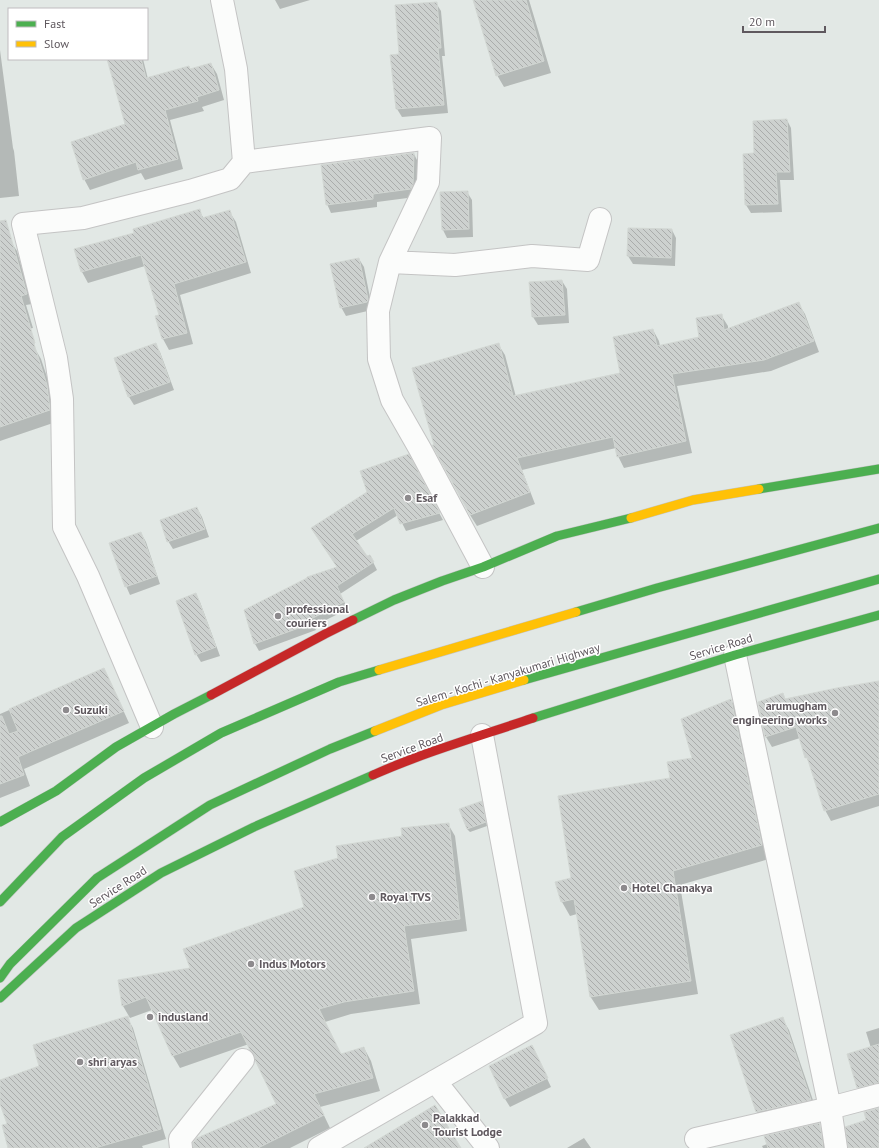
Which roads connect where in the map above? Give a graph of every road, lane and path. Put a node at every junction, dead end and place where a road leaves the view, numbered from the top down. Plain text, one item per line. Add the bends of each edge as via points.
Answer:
1 (222, 0) edge
2 (244, 162) junction
3 (600, 218) dead end
4 (390, 262) junction
5 (879, 469) edge
6 (879, 528) edge
7 (483, 567) junction
8 (879, 579) edge
9 (879, 615) edge
10 (735, 656) junction
11 (152, 727) junction
12 (482, 735) junction
13 (0, 822) edge
14 (0, 902) edge
15 (0, 978) edge
16 (0, 998) edge
17 (243, 1060) dead end
18 (435, 1081) junction
19 (879, 1095) edge
20 (830, 1108) junction
21 (696, 1139) dead end
22 (181, 1148) edge
23 (319, 1148) edge
24 (488, 1148) edge
25 (836, 1148) edge

1 - 2 street via 236,69
2 - 4 street via 430,138 428,182
2 - 11 street via 230,178 190,191 83,218 23,224 56,358 62,399 64,527 88,576
3 - 4 street via 588,260 532,256 455,265
4 - 7 street via 378,311 379,359 392,400
5 - 7 main road via 693,500 557,536
6 - 14 main road via 657,588 339,682 221,733 144,778 62,837
7 - 11 main road via 394,600
8 - 15 main road, Salem - Kochi - Kanyakumari Highway via 441,705 330,749 210,805 97,878 10,964
9 - 10 main road, Service Road
10 - 12 main road, Service Road
10 - 20 street
11 - 13 main road via 116,747 56,791
12 - 16 main road, Service Road via 391,767 254,827 161,873 76,928
12 - 18 street via 536,1023
17 - 22 street via 180,1139
18 - 23 street
18 - 24 street
19 - 20 street
20 - 21 street
20 - 25 street

